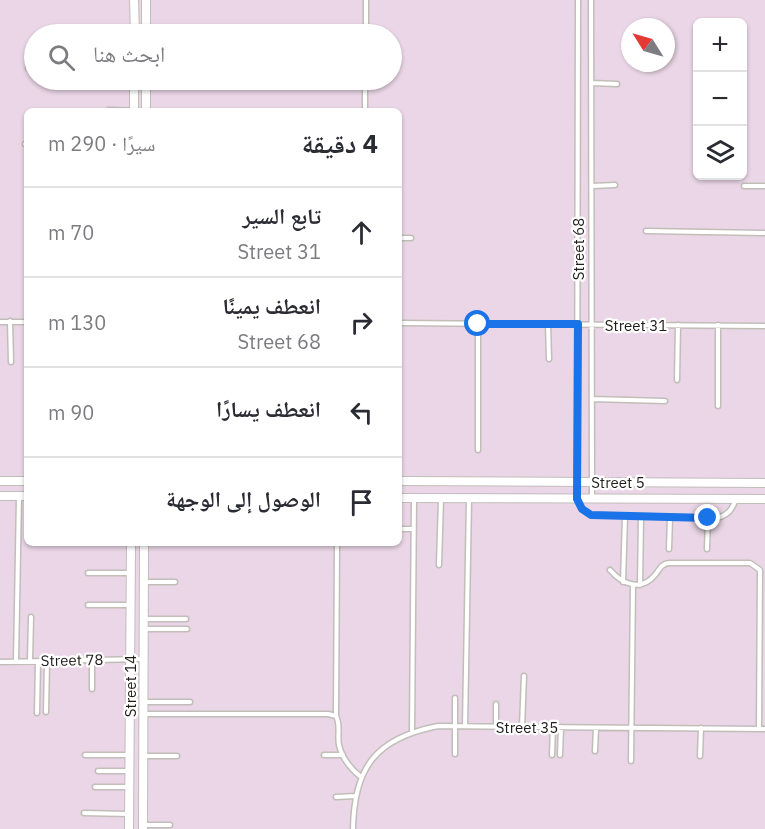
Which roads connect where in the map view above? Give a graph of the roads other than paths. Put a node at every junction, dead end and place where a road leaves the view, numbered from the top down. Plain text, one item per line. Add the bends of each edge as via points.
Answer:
1 (134, 0) edge
2 (146, 0) edge
3 (366, 0) edge
4 (578, 0) edge
5 (591, 0) edge
6 (135, 24) edge
7 (146, 24) edge
8 (366, 24) edge
9 (592, 83) junction
10 (617, 84) dead end
11 (134, 90) edge
12 (146, 90) edge
13 (365, 90) edge
14 (134, 108) edge
15 (146, 108) edge
16 (365, 108) edge
17 (592, 186) junction
18 (615, 186) dead end
19 (744, 186) dead end
20 (765, 186) edge
21 (646, 231) dead end
22 (765, 233) edge
23 (402, 237) edge
24 (411, 237) dead end
25 (10, 321) junction
26 (0, 322) edge
27 (24, 322) edge
28 (402, 323) edge
29 (478, 324) junction
30 (548, 324) junction
31 (578, 324) junction
32 (593, 324) junction
33 (678, 325) junction
34 (718, 325) junction
35 (765, 326) edge
36 (549, 358) dead end
37 (10, 362) dead end
38 (677, 380) dead end
39 (592, 399) junction
40 (665, 401) dead end
41 (718, 406) dead end
42 (478, 450) dead end
43 (0, 481) edge
44 (24, 481) edge
45 (402, 481) edge
46 (577, 482) junction
47 (592, 482) junction
48 (765, 483) edge
49 (0, 496) edge
50 (23, 496) edge
51 (402, 498) edge
52 (414, 498) junction
53 (441, 498) junction
54 (469, 498) junction
55 (577, 499) junction
56 (592, 499) junction
57 (736, 499) junction
58 (765, 499) edge
59 (625, 516) junction
60 (641, 516) junction
61 (670, 517) junction
62 (708, 518) junction
63 (402, 529) edge
64 (413, 529) junction
65 (131, 546) edge
66 (144, 546) edge
67 (337, 546) edge
68 (669, 549) dead end
69 (707, 549) dead end
70 (439, 565) dead end
71 (610, 570) dead end
72 (88, 573) dead end
73 (131, 573) junction
74 (144, 582) junction
75 (175, 582) dead end
76 (623, 582) junction
77 (633, 585) junction
78 (640, 585) junction
79 (88, 605) dead end
80 (131, 605) junction
81 (31, 617) dead end
82 (144, 619) junction
83 (186, 619) dead end
84 (144, 629) junction
85 (187, 629) dead end
86 (144, 659) junction
87 (92, 660) junction
88 (130, 660) junction
89 (16, 661) junction
90 (30, 661) junction
91 (38, 661) junction
92 (47, 661) junction
93 (0, 662) edge
94 (524, 676) dead end
95 (92, 689) dead end
96 (455, 698) dead end
97 (143, 702) junction
98 (190, 702) dead end
99 (496, 704) dead end
100 (46, 712) dead end
101 (37, 713) dead end
102 (143, 714) junction
103 (336, 716) junction
104 (455, 726) junction
105 (465, 726) junction
106 (496, 727) junction
107 (522, 727) junction
108 (553, 727) junction
109 (561, 727) junction
110 (596, 728) junction
111 (632, 728) junction
112 (701, 728) junction
113 (759, 729) junction
114 (765, 729) edge
115 (412, 731) junction
116 (596, 751) dead end
117 (455, 754) dead end
118 (85, 755) dead end
119 (130, 755) junction
120 (324, 755) dead end
121 (343, 755) junction
122 (552, 755) dead end
123 (560, 755) dead end
124 (143, 756) junction
125 (177, 756) dead end
126 (700, 756) dead end
127 (631, 761) dead end
128 (98, 771) dead end
129 (130, 771) junction
130 (361, 777) junction
131 (95, 787) dead end
132 (129, 787) junction
133 (355, 796) junction
134 (336, 797) dead end
135 (84, 813) dead end
136 (129, 814) junction
137 (170, 825) dead end
138 (143, 827) edge
139 (129, 829) edge
140 (353, 829) edge

1 - 6 street
2 - 7 street
3 - 8 lane
4 - 31 lane, Street 68
5 - 9 lane, Street 68
9 - 10 lane
9 - 17 lane, Street 68
11 - 14 street
12 - 15 street
13 - 16 lane
17 - 18 lane
17 - 32 lane, Street 68
19 - 20 lane
21 - 22 lane
23 - 24 lane
25 - 26 lane
25 - 27 lane
25 - 37 lane
28 - 29 lane, Street 31
29 - 30 lane, Street 31
29 - 42 lane
30 - 31 lane, Street 31
30 - 36 lane
31 - 32 lane, Street 31
31 - 46 lane, Street 68
32 - 33 lane, Street 31
32 - 39 lane, Street 68
33 - 34 lane, Street 31
33 - 38 lane
34 - 35 lane, Street 31
34 - 41 lane
39 - 40 lane
39 - 47 lane, Street 68
43 - 44 street
45 - 46 street, Street 5
46 - 47 street, Street 5
46 - 55 lane, Street 68
47 - 48 street, Street 5
47 - 56 lane, Street 68
49 - 50 street
50 - 89 lane
51 - 52 street, Street 5
52 - 53 street, Street 5
52 - 64 lane
53 - 54 street, Street 5
53 - 70 lane
54 - 55 street, Street 5
54 - 105 lane
55 - 56 street, Street 5
55 - 59 lane via 591,515
56 - 57 street, Street 5
57 - 58 street, Street 5
57 - 62 lane via 726,515
59 - 60 lane
59 - 76 lane
60 - 61 lane
60 - 78 lane
61 - 62 lane
61 - 68 lane
62 - 69 lane
63 - 64 lane
64 - 115 lane
65 - 73 street, Street 14
66 - 74 street, Street 14
67 - 103 lane
71 - 76 lane
72 - 73 lane
73 - 80 street, Street 14
74 - 75 lane
74 - 82 street, Street 14
76 - 77 lane
77 - 78 lane
77 - 111 lane
78 - 113 lane via 669,563 750,563 760,570
79 - 80 lane
80 - 88 street, Street 14
81 - 90 lane
82 - 83 lane
82 - 84 street, Street 14
84 - 85 lane
84 - 86 street, Street 14
86 - 88 lane, Street 78
86 - 97 street, Street 14
87 - 88 lane, Street 78
87 - 92 lane, Street 78
87 - 95 lane
88 - 119 street, Street 14
89 - 90 lane, Street 78
89 - 93 lane, Street 78
90 - 91 lane, Street 78
91 - 92 lane, Street 78
91 - 101 lane
92 - 100 lane
94 - 107 lane
96 - 104 lane
97 - 98 lane
97 - 102 street, Street 14
99 - 106 lane
102 - 103 lane
102 - 124 street, Street 14
103 - 121 lane
104 - 105 lane, Street 35
104 - 115 lane, Street 35
104 - 117 lane
105 - 106 lane, Street 35
106 - 107 lane, Street 35
107 - 108 lane, Street 35
108 - 109 lane, Street 35
108 - 122 lane
109 - 110 lane, Street 35
109 - 123 lane
110 - 111 lane, Street 35
110 - 116 lane
111 - 112 lane, Street 35
111 - 127 lane
112 - 113 lane, Street 35
112 - 126 lane
113 - 114 lane, Street 35
115 - 130 lane, Street 35 via 391,741
118 - 119 lane
119 - 129 street, Street 14
120 - 121 lane
121 - 130 lane
124 - 125 lane
124 - 138 street, Street 14
128 - 129 lane
129 - 132 street, Street 14
130 - 133 lane, Street 35
131 - 132 lane
132 - 136 street, Street 14
133 - 134 lane
133 - 140 lane, Street 35
135 - 136 lane
136 - 139 street, Street 14
137 - 138 lane

